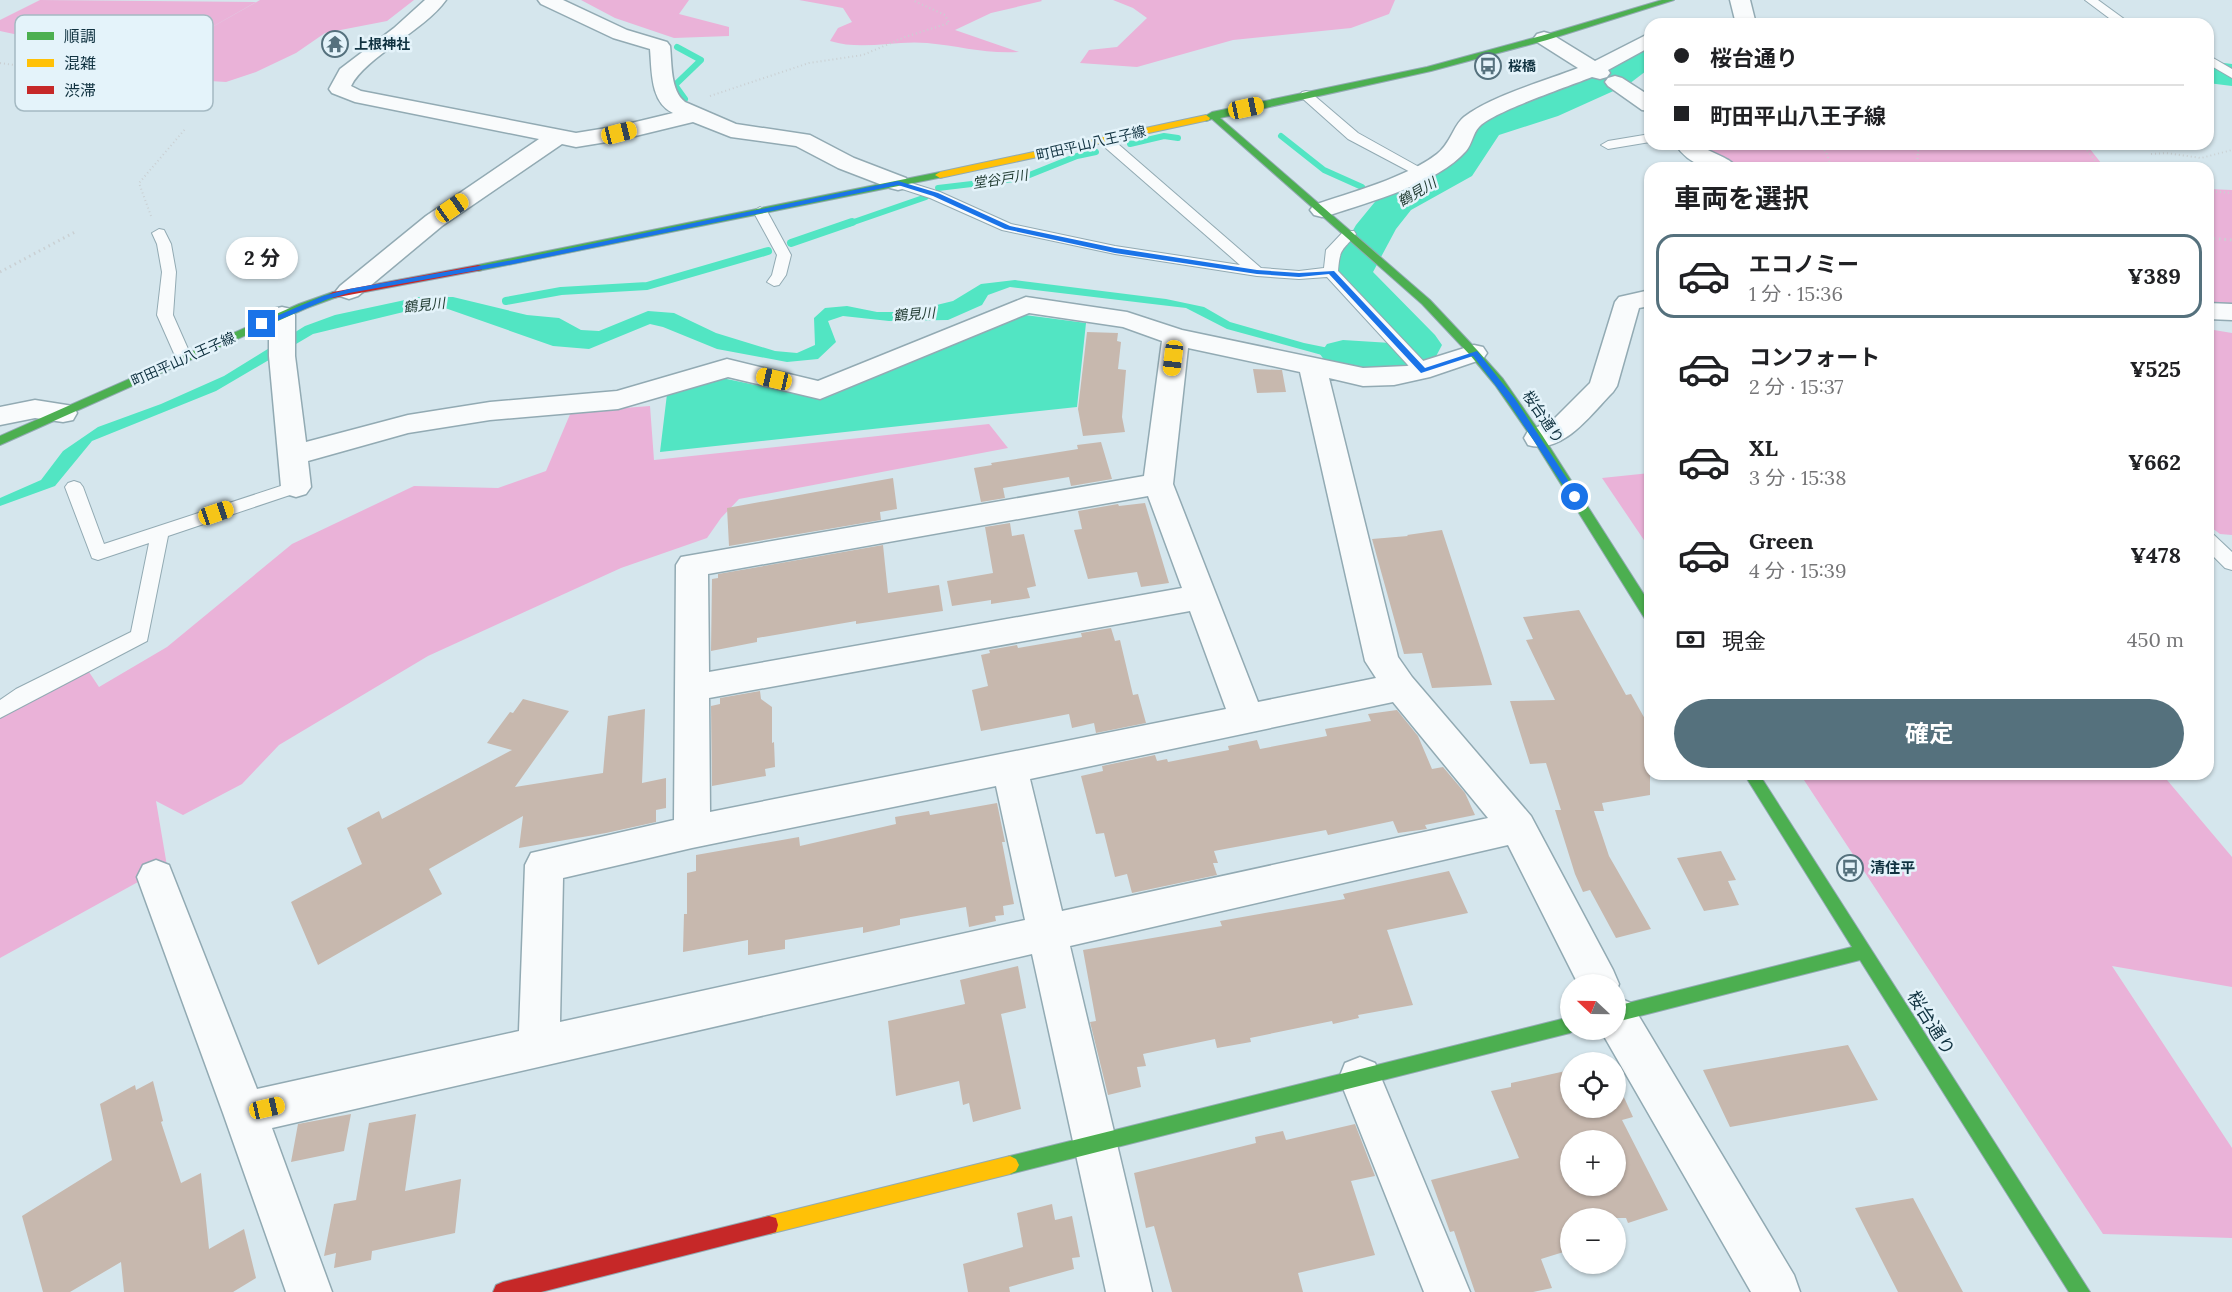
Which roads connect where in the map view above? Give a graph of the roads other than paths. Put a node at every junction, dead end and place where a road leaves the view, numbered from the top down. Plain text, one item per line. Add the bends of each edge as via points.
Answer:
1 (436, 0) edge
2 (548, 0) edge
3 (1670, 0) edge
4 (1740, 0) edge
5 (2091, 0) edge
6 (1744, 18) edge
7 (2116, 18) edge
8 (1544, 38) junction
9 (1644, 44) edge
10 (2214, 62) edge
11 (2232, 74) edge
12 (1603, 75) junction
13 (1306, 95) junction
14 (1644, 101) edge
15 (685, 111) junction
16 (1212, 116) junction
17 (556, 138) junction
18 (1644, 139) edge
19 (1105, 140) junction
20 (1608, 145) dead end
21 (1692, 150) edge
22 (1712, 162) edge
23 (1421, 172) junction
24 (898, 183) junction
25 (1322, 210) junction
26 (760, 212) junction
27 (159, 233) road end
28 (1350, 235) junction
29 (1257, 272) junction
30 (1331, 272) junction
31 (774, 282) dead end
32 (349, 291) junction
33 (1644, 299) edge
34 (2214, 312) edge
35 (2232, 312) edge
36 (282, 336) junction
37 (1176, 337) junction
38 (1474, 353) junction
39 (184, 358) junction
40 (1312, 366) junction
41 (1420, 367) junction
42 (63, 413) junction
43 (0, 416) edge
44 (1538, 438) junction
45 (0, 441) edge
46 (292, 456) junction
47 (1158, 484) junction
48 (74, 487) dead end
49 (296, 487) joint
50 (160, 532) junction
51 (2214, 546) edge
52 (2232, 563) edge
53 (1201, 597) junction
54 (1644, 606) edge
55 (1400, 687) junction
56 (692, 688) junction
57 (0, 710) edge
58 (1247, 718) junction
59 (1010, 768) junction
60 (1755, 780) edge
61 (1518, 827) junction
62 (692, 832) junction
63 (156, 877) dead end
64 (1048, 933) junction
65 (1864, 952) junction
66 (1594, 974) edge
67 (1626, 1012) edge
68 (1560, 1028) edge
69 (1626, 1032) edge
70 (539, 1047) junction
71 (1360, 1078) junction
72 (245, 1113) junction
73 (1096, 1144) junction
74 (309, 1292) edge
75 (502, 1292) edge
76 (1129, 1292) edge
77 (1447, 1292) edge
78 (1777, 1292) edge
79 (2080, 1292) edge

1 - 17 street via 347,73 339,88 355,96
2 - 15 street via 620,34 660,46 664,85 670,100
3 - 8 street, 町田平山八王子線
4 - 6 street
5 - 7 lane
8 - 12 street
8 - 13 street, 町田平山八王子線 via 1428,69
9 - 12 street
10 - 11 lane
12 - 14 street
12 - 23 street via 1492,109 1470,123 1459,147
13 - 16 street, 町田平山八王子線
13 - 23 lane via 1353,136
15 - 17 street via 586,138
15 - 24 street via 731,130 802,140 846,163
16 - 19 street, 町田平山八王子線
16 - 25 street
17 - 32 street via 434,221
18 - 20 lane
19 - 24 street, 町田平山八王子線
19 - 29 lane
21 - 22 street
23 - 25 street
24 - 26 street, 町田平山八王子線
24 - 29 lane via 935,195 1007,228
25 - 28 street
26 - 31 lane via 784,255
26 - 32 street, 町田平山八王子線
27 - 39 lane via 169,272 165,315
28 - 30 lane via 1333,250
28 - 38 street, 桜台通り via 1426,302
29 - 30 lane
30 - 41 lane
32 - 36 street, 町田平山八王子線 via 326,297
33 - 44 street via 1628,302 1603,386 1563,427
34 - 35 street
36 - 39 street, 町田平山八王子線
36 - 46 street
37 - 40 street
37 - 46 street via 1127,320 1026,305 820,390 728,368 618,400 490,411 408,423
37 - 47 street
38 - 41 street
38 - 44 street, 桜台通り
39 - 42 street, 町田平山八王子線
40 - 41 street via 1363,377 1392,378
40 - 55 street via 1382,661
42 - 43 street via 35,409
42 - 45 street, 町田平山八王子線
44 - 54 street, 桜台通り
46 - 49 street
47 - 53 street
47 - 56 street via 692,565
48 - 50 lane via 98,553
49 - 50 lane
50 - 57 lane via 140,636
51 - 52 lane
53 - 56 street
53 - 58 street
55 - 58 street
55 - 61 street
56 - 62 street
58 - 59 street
59 - 62 street
59 - 64 street
60 - 65 street, 桜台通り
61 - 64 street
61 - 66 street
62 - 70 street via 544,865
63 - 72 street
64 - 70 street
64 - 73 street
65 - 67 street
65 - 79 street, 桜台通り
68 - 71 street
69 - 78 street
70 - 72 street
71 - 73 street
71 - 77 street
72 - 74 street
73 - 75 street
73 - 76 street

